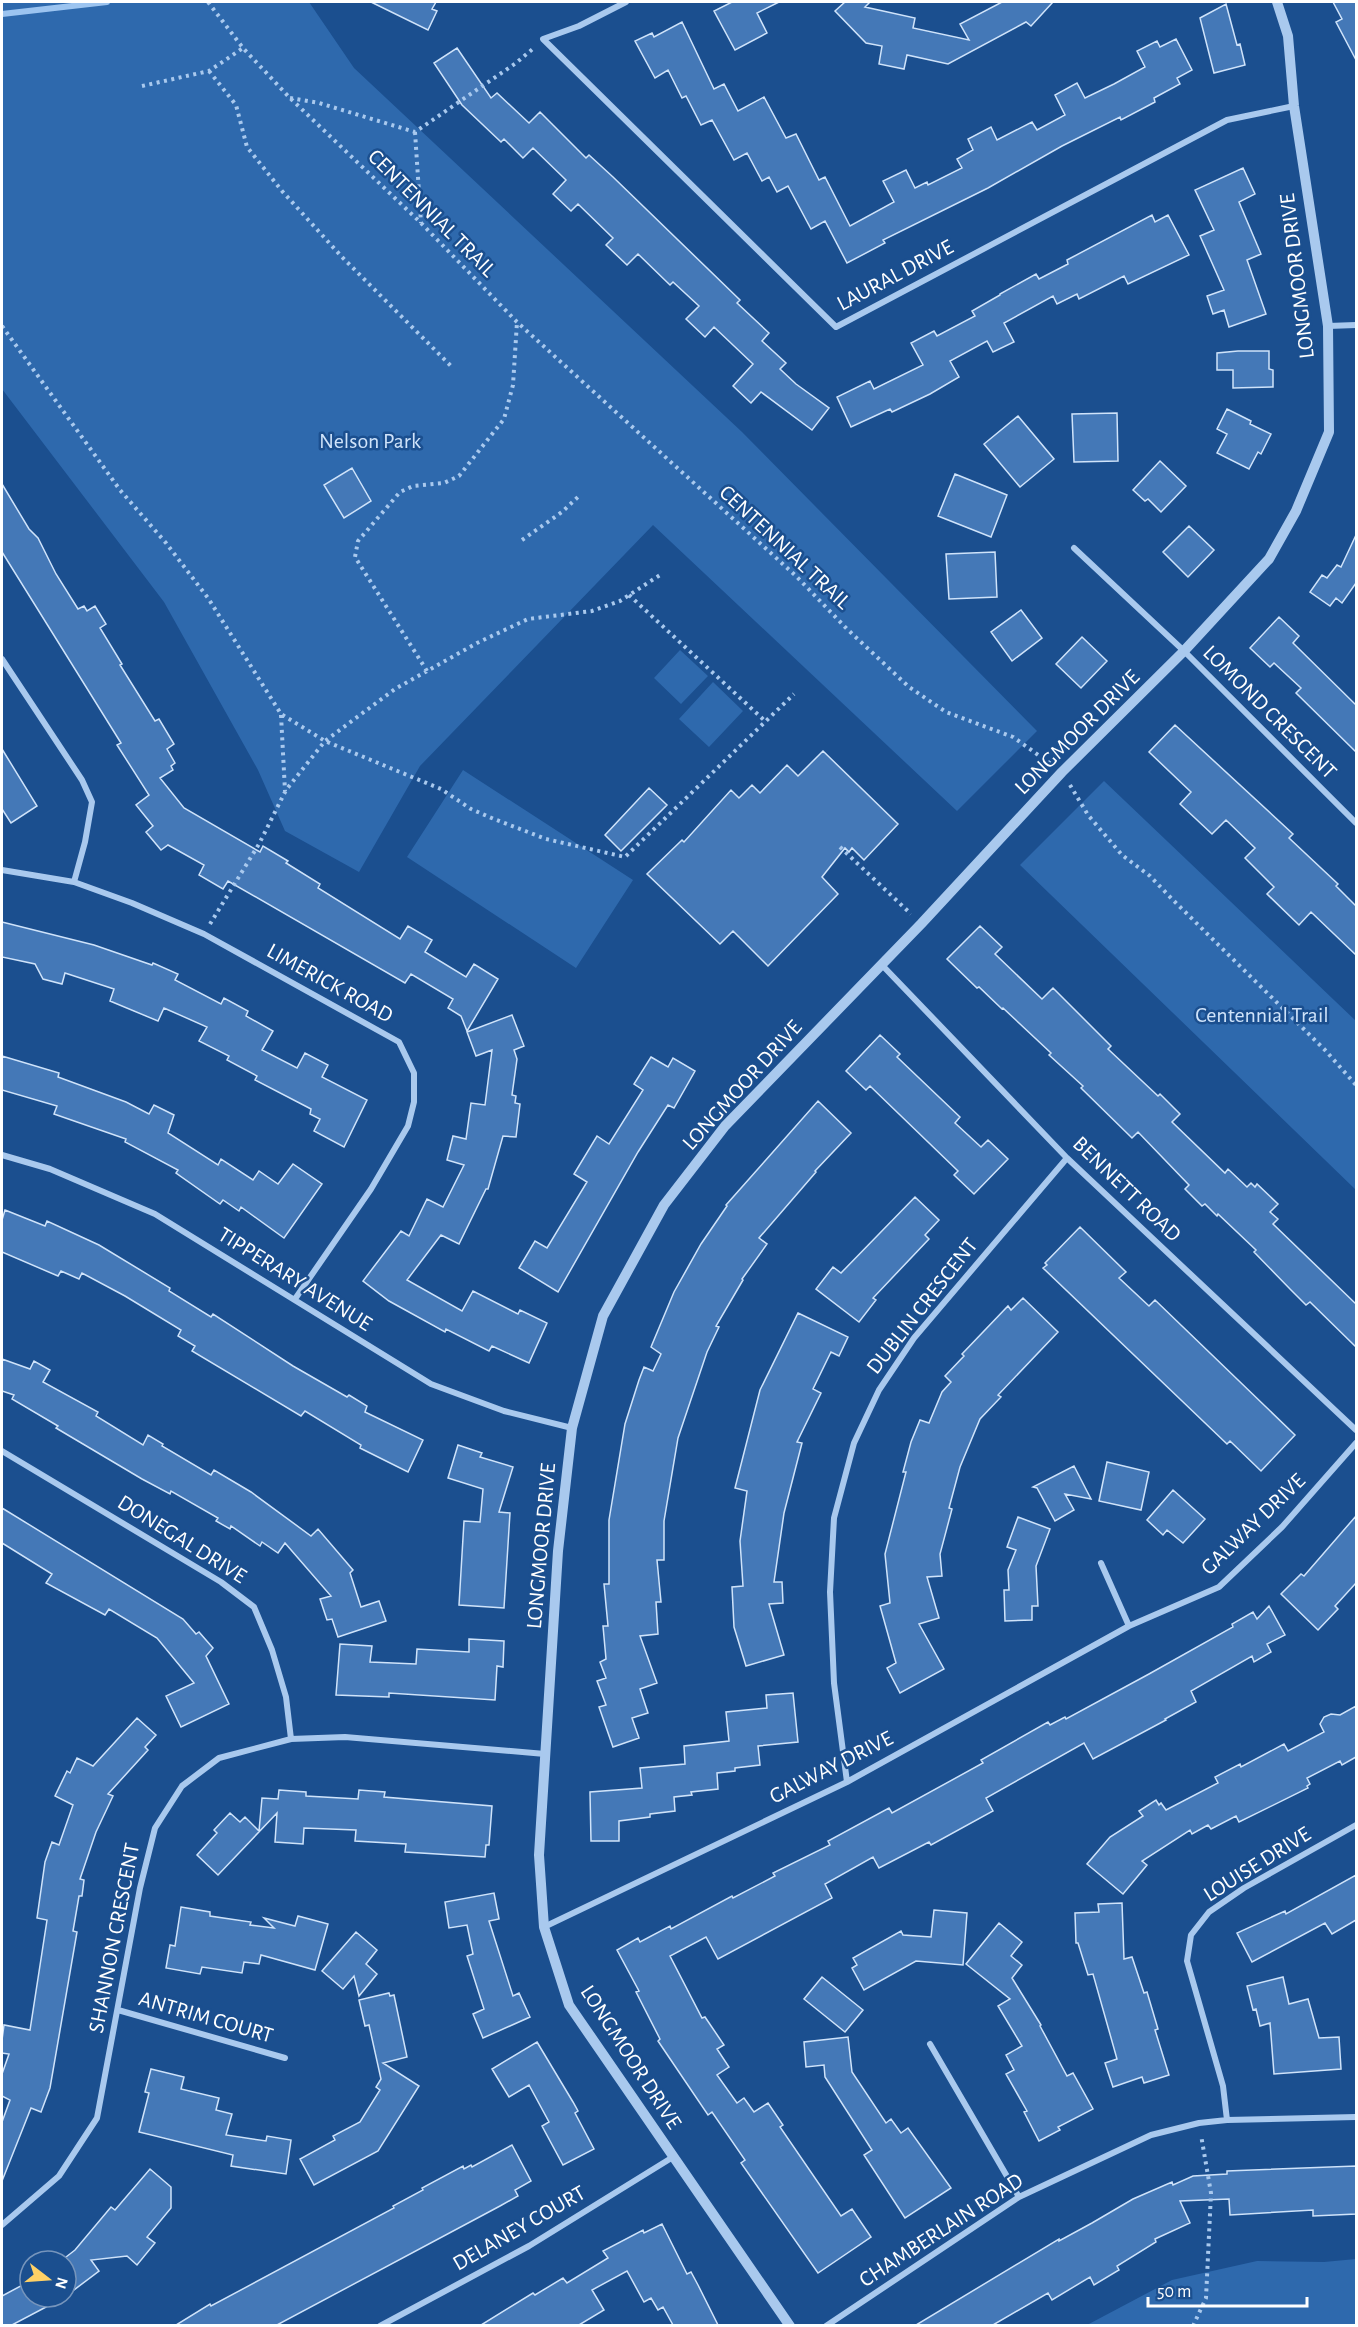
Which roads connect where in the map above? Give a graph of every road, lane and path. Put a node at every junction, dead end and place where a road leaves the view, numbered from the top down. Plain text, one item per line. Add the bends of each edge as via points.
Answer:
1 (208, 2) edge
2 (626, 2) edge
3 (1277, 2) edge
4 (543, 39) junction
5 (243, 48) junction
6 (209, 71) junction
7 (142, 86) dead end
8 (289, 97) junction
9 (1294, 106) junction
10 (415, 132) junction
11 (421, 223) junction
12 (517, 322) junction
13 (1356, 325) edge
14 (1328, 326) junction
15 (2, 327) edge
16 (452, 368) dead end
17 (580, 495) dead end
18 (522, 540) dead end
19 (1074, 548) dead end
20 (660, 575) dead end
21 (629, 595) junction
22 (1184, 651) junction
23 (2, 658) edge
24 (427, 671) junction
25 (794, 694) dead end
26 (281, 714) junction
27 (765, 721) junction
28 (325, 741) junction
29 (1062, 772) junction
30 (285, 792) junction
31 (1356, 823) edge
32 (840, 847) dead end
33 (2, 870) edge
34 (74, 882) junction
35 (921, 924) junction
36 (204, 934) junction
37 (881, 964) junction
38 (1356, 1085) edge
39 (2, 1155) edge
40 (1067, 1158) junction
41 (295, 1299) junction
42 (572, 1428) junction
43 (1356, 1430) edge
44 (1356, 1443) edge
45 (2, 1451) edge
46 (1101, 1563) dead end
47 (1129, 1626) junction
48 (291, 1739) junction
49 (545, 1754) junction
50 (847, 1782) junction
51 (1356, 1825) edge
52 (544, 1927) junction
53 (118, 2010) junction
54 (930, 2044) dead end
55 (285, 2058) dead end
56 (1356, 2117) edge
57 (1227, 2120) junction
58 (1199, 2123) junction
59 (673, 2157) junction
60 (1019, 2197) junction
61 (2, 2225) edge
62 (380, 2325) edge
63 (790, 2325) edge
64 (826, 2325) edge
65 (1193, 2325) edge

1 - 5 path, CENTENNIAL TRAIL
2 - 4 street
3 - 9 street, LONGMOOR DRIVE via 1288,36
4 - 9 street, LAURAL DRIVE via 836,327 1227,120
4 - 10 path via 516,63
5 - 6 path
5 - 8 path, CENTENNIAL TRAIL
6 - 7 path
6 - 16 path via 236,105 247,147 282,191
8 - 10 path
8 - 11 path, CENTENNIAL TRAIL
9 - 14 street, LONGMOOR DRIVE
10 - 11 path
11 - 12 path, CENTENNIAL TRAIL
12 - 24 path via 513,385 504,419 459,476 400,492 358,541 355,557
12 - 29 path, CENTENNIAL TRAIL via 796,576 909,687 946,712 1013,737
13 - 14 street
14 - 22 street, LONGMOOR DRIVE via 1329,432 1296,511 1269,559
15 - 26 path via 120,490 208,598
17 - 18 path
19 - 22 street, LOMOND CRESCENT
20 - 21 path
21 - 24 path via 592,611 528,619
21 - 27 path
22 - 29 street, LONGMOOR DRIVE
22 - 31 street, LOMOND CRESCENT
23 - 34 street via 82,780 92,802
24 - 28 path via 395,689
25 - 27 path
26 - 28 path
26 - 30 path
27 - 28 path via 625,856 535,835 471,809 441,789
28 - 30 path
29 - 35 street, LONGMOOR DRIVE
29 - 38 path, CENTENNIAL TRAIL via 1088,815 1122,855 1150,876
30 - 36 path via 259,844
32 - 35 path
33 - 34 street, LIMERICK ROAD
34 - 36 street, LIMERICK ROAD
35 - 37 street, LONGMOOR DRIVE
36 - 41 street, LIMERICK ROAD via 399,1042 414,1073 414,1102 408,1126 371,1189
37 - 40 street, BENNETT ROAD
37 - 42 street, LONGMOOR DRIVE via 725,1126 664,1205 603,1316
39 - 41 street, TIPPERARY AVENUE via 50,1169 155,1214
40 - 43 street, BENNETT ROAD
40 - 50 street, DUBLIN CRESCENT via 914,1338 879,1390 854,1443 834,1518 830,1592 834,1683
41 - 42 street, TIPPERARY AVENUE via 431,1384 504,1411
42 - 49 street, LONGMOOR DRIVE via 558,1551
44 - 47 street, GALWAY DRIVE via 1282,1527 1219,1587
45 - 48 street, DONEGAL DRIVE via 221,1582 254,1607 286,1697
46 - 47 street
47 - 50 street, GALWAY DRIVE
48 - 49 street, SHANNON CRESCENT via 345,1737
48 - 53 street, SHANNON CRESCENT via 219,1758 182,1786 155,1828
49 - 52 street, LONGMOOR DRIVE via 538,1855
50 - 52 street, GALWAY DRIVE
51 - 57 street, LOUISE DRIVE via 1244,1888 1209,1912 1191,1935 1187,1961 1223,2086
52 - 59 street, LONGMOOR DRIVE via 569,2006
53 - 55 street, ANTRIM COURT
53 - 61 street, SHANNON CRESCENT via 97,2118 59,2176
54 - 60 street
56 - 57 street, CHAMBERLAIN ROAD
57 - 58 street, CHAMBERLAIN ROAD
58 - 60 street, CHAMBERLAIN ROAD via 1151,2135
58 - 65 path via 1211,2193 1206,2298
59 - 62 street, DELANEY COURT via 529,2246
59 - 63 street, LONGMOOR DRIVE
60 - 64 street, CHAMBERLAIN ROAD

